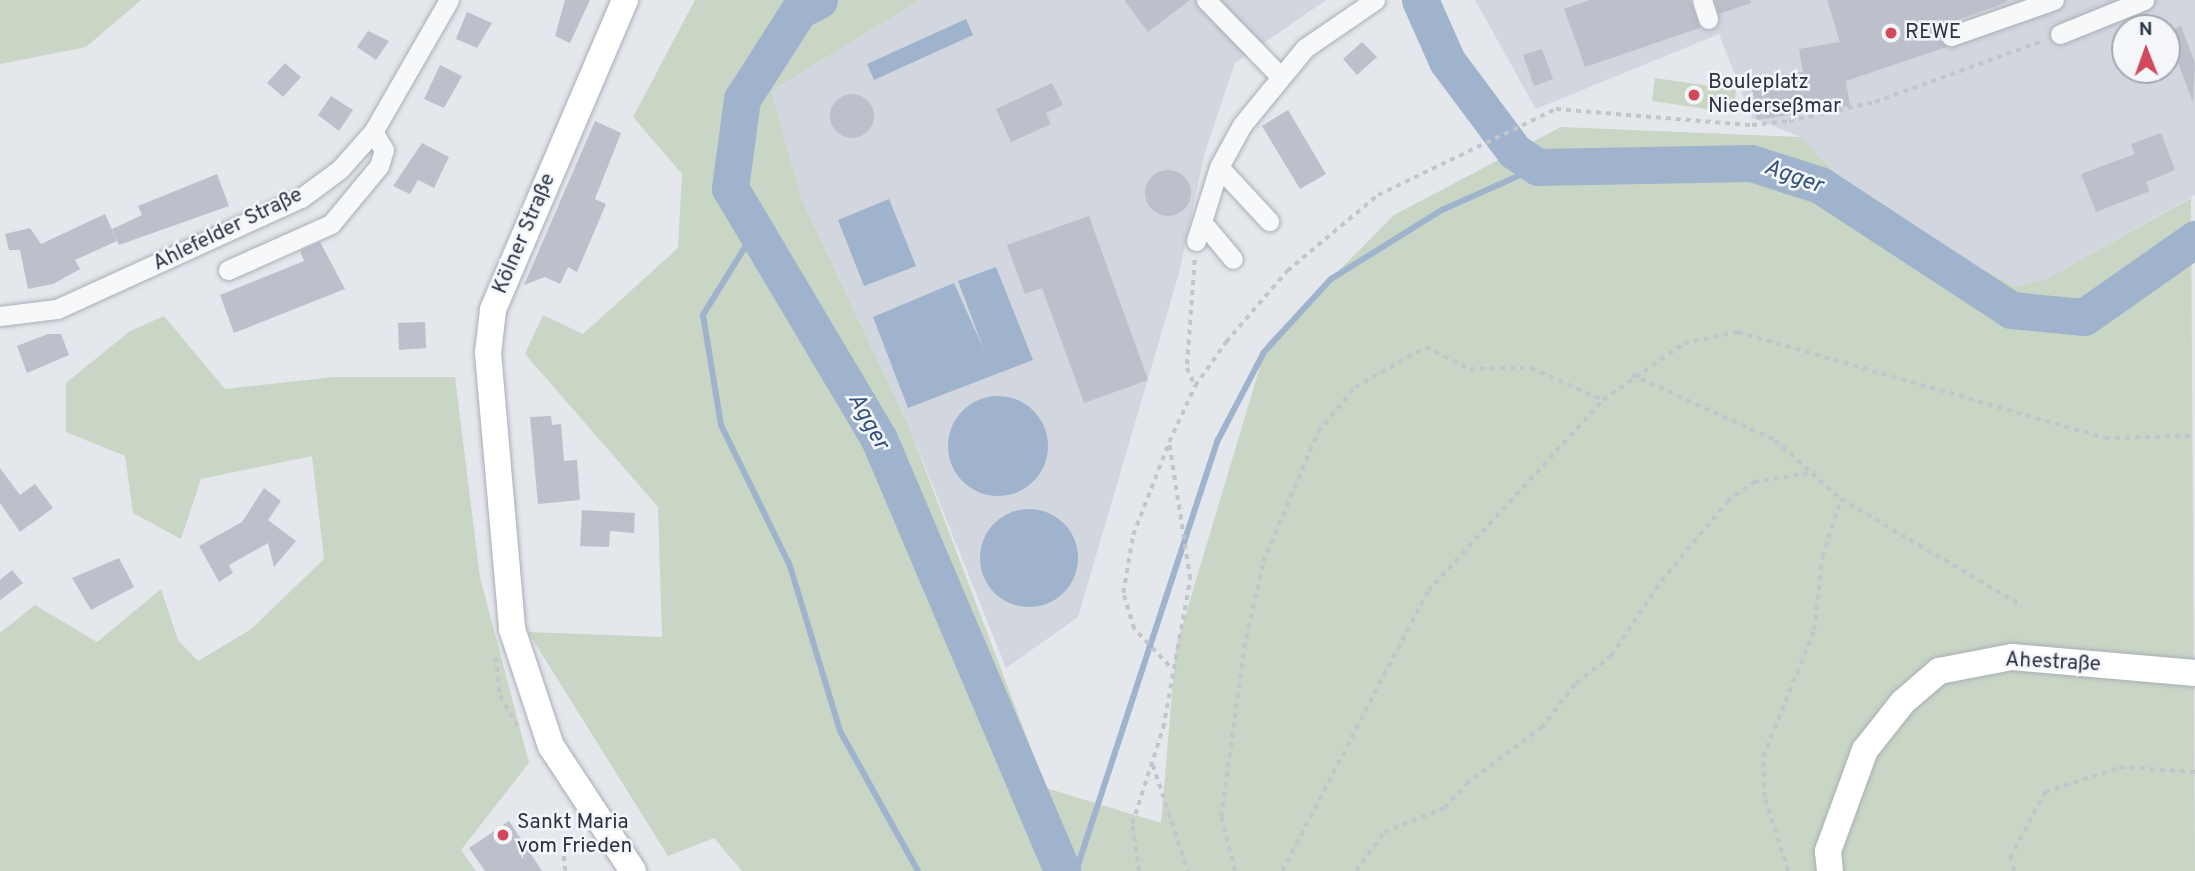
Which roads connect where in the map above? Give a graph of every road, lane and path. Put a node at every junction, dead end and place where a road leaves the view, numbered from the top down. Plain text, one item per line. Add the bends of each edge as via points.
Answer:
1 (449, 0) edge
2 (625, 0) edge
3 (1206, 0) edge
4 (1375, 0) edge
5 (1702, 0) edge
6 (2054, 0) edge
7 (2144, 0) edge
8 (1708, 19) dead end
9 (2060, 34) joint
10 (1951, 36) dead end
11 (1281, 77) junction
12 (373, 132) junction
13 (1219, 167) junction
14 (1269, 221) dead end
15 (1199, 231) junction
16 (1233, 259) dead end
17 (228, 270) dead end
18 (0, 316) edge
19 (1632, 375) junction
20 (1195, 386) junction
21 (1603, 400) junction
22 (2195, 436) edge
23 (1168, 442) junction
24 (1815, 472) junction
25 (1841, 499) junction
26 (2023, 606) dead end
27 (1169, 666) junction
28 (2195, 673) edge
29 (1153, 764) junction
30 (2195, 772) edge
31 (605, 829) junction
32 (565, 871) edge
33 (633, 871) edge
34 (1139, 871) edge
35 (1188, 871) edge
36 (1235, 871) edge
37 (1282, 871) edge
38 (1356, 871) edge
39 (1788, 871) edge
40 (1830, 871) edge
41 (2014, 871) edge

1 - 12 street, Ahlefelder Straße
2 - 31 main road, Kölner Straße via 493,310 488,353 512,629 551,746
3 - 11 street
4 - 11 street via 1325,31
5 - 8 street
6 - 10 street
7 - 9 street
9 - 20 path via 1875,102 1789,121 1634,119 1573,108 1541,114 1378,195 1287,271
11 - 13 street via 1242,125
12 - 17 street via 384,150 379,166 340,216
12 - 18 street, Ahlefelder Straße via 340,169 300,198 57,309
13 - 14 street
13 - 15 street
15 - 16 street
15 - 20 path via 1188,368
19 - 21 path
19 - 22 path via 1684,343 1738,332 2105,438
19 - 24 path via 1775,440
20 - 23 path
21 - 36 path via 1531,368 1470,369 1426,347 1355,387 1318,432 1263,562 1244,648 1221,817
21 - 37 path via 1428,591
23 - 27 path via 1190,579
23 - 27 path via 1133,535 1123,593 1134,629
24 - 25 path
24 - 38 path via 1754,482 1727,502 1661,580 1611,656 1576,683 1541,728 1465,783 1444,808 1384,832
25 - 26 path
25 - 39 path via 1822,557 1814,630 1763,757 1763,797
27 - 29 path
28 - 40 main road, Ahestraße via 2012,657 1939,671 1903,702 1865,750 1828,851
29 - 34 path via 1132,824
29 - 35 path
30 - 41 path via 2120,767 2045,792 2010,858
31 - 32 path via 563,853
31 - 33 main road, Kölner Straße

